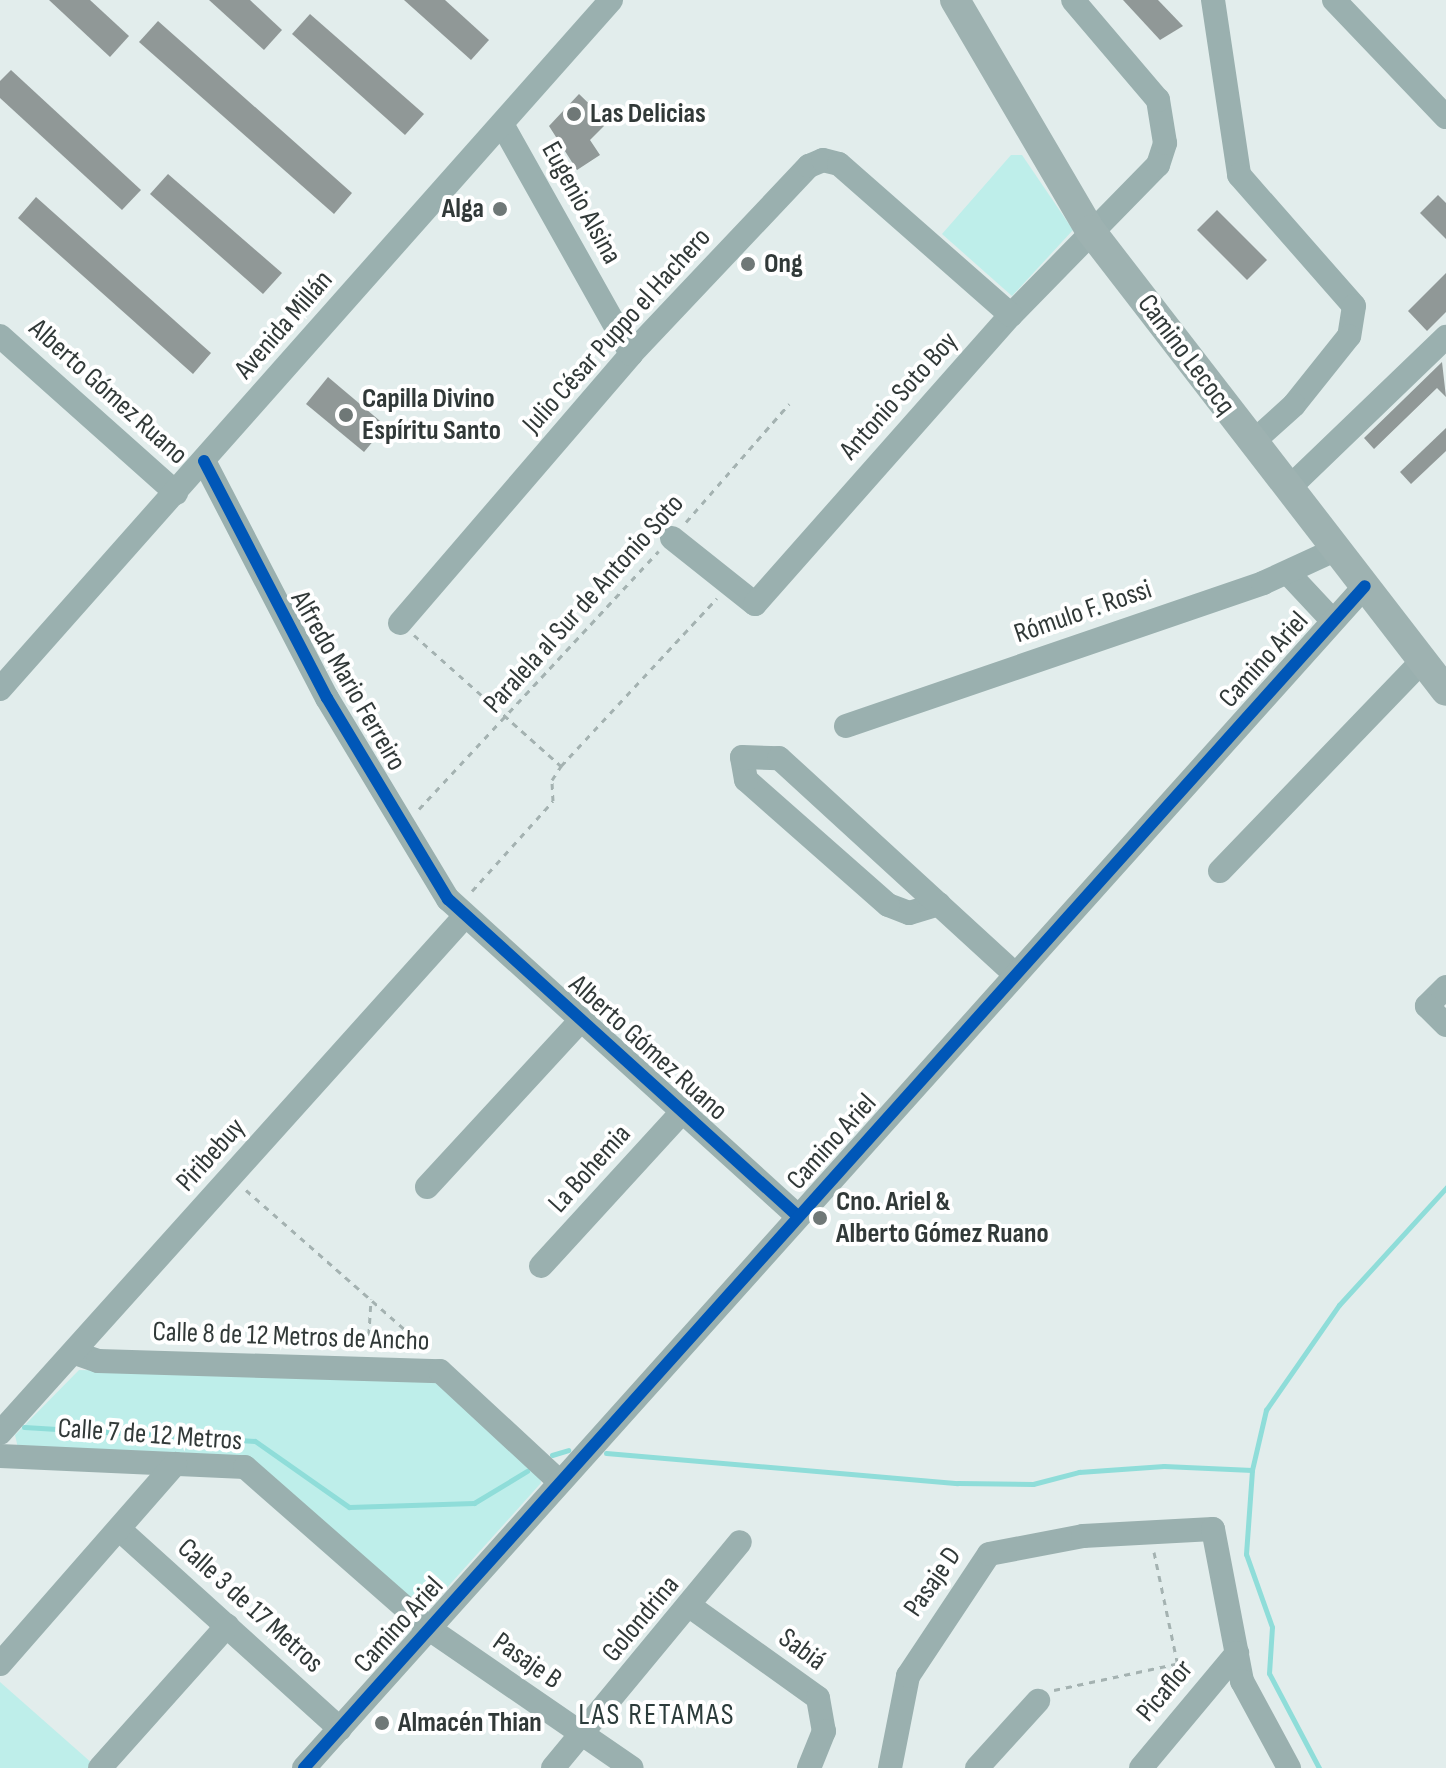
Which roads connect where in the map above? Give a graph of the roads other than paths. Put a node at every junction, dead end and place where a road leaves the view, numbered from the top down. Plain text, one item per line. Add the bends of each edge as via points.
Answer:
1 (611, 0) edge
2 (955, 0) edge
3 (1073, 0) edge
4 (1213, 0) edge
5 (1334, 0) edge
6 (1446, 117) edge
7 (502, 124) junction
8 (1090, 230) junction
9 (1011, 315) junction
10 (0, 336) edge
11 (1446, 337) edge
12 (631, 354) junction
13 (1252, 443) junction
14 (204, 461) junction
15 (1289, 488) junction
16 (176, 493) junction
17 (672, 538) road end
18 (1337, 549) junction
19 (1288, 573) junction
20 (1365, 586) junction
21 (1332, 620) junction
22 (400, 623) road end
23 (1422, 661) junction
24 (0, 689) edge
25 (1446, 691) edge
26 (846, 726) dead end
27 (1220, 871) dead end
28 (939, 904) junction
29 (465, 916) junction
30 (1015, 974) junction
31 (1446, 987) edge
32 (581, 1020) junction
33 (1446, 1025) edge
34 (683, 1111) junction
35 (427, 1187) dead end
36 (798, 1216) junction
37 (541, 1266) dead end
38 (75, 1353) junction
39 (0, 1433) edge
40 (0, 1456) edge
41 (175, 1464) junction
42 (560, 1482) junction
43 (119, 1529) junction
44 (740, 1542) dead end
45 (691, 1607) junction
46 (227, 1626) junction
47 (428, 1628) junction
48 (1237, 1653) junction
49 (0, 1664) edge
50 (1038, 1701) road end
51 (340, 1729) junction
52 (580, 1736) junction
53 (100, 1768) edge
54 (304, 1768) edge
55 (553, 1768) edge
56 (632, 1768) edge
57 (809, 1768) edge
58 (890, 1768) edge
59 (977, 1768) edge
60 (1141, 1768) edge
61 (1289, 1768) edge

1 - 7 street, Avenida Millán
2 - 8 main road, Camino Lecocq
3 - 8 street, Antonio Soto Boy via 1158,100 1165,143 1158,165
4 - 13 street via 1239,175 1354,306 1349,336 1294,405
5 - 6 street
7 - 12 street, Eugenio Alsina
7 - 14 street, Avenida Millán
8 - 9 street, Antonio Soto Boy
8 - 13 main road, Camino Lecocq
9 - 12 street, Julio César Puppo el Hachero via 839,164 823,160 809,166
9 - 17 street, Antonio Soto Boy via 755,604
10 - 16 street, Alberto Gómez Ruano
11 - 15 street
12 - 22 street, Julio César Puppo el Hachero
13 - 15 main road, Camino Lecocq
14 - 16 street, Avenida Millán
14 - 29 street, Alfredo Mario Ferreiro via 281,615 448,899
15 - 18 main road, Camino Lecocq
16 - 24 street, Avenida Millán
18 - 19 street, Rómulo F. Rossi
18 - 20 main road, Camino Lecocq
19 - 21 street
19 - 26 street, Rómulo F. Rossi
20 - 21 street, Camino Ariel
20 - 23 main road, Camino Lecocq
21 - 30 street, Camino Ariel
23 - 25 main road, Camino Lecocq
23 - 27 street
28 - 28 street via 779,758 742,757 746,780 888,905 909,913
28 - 30 street
29 - 32 street, Alberto Gómez Ruano
29 - 38 street, Piribebuy
30 - 36 street, Camino Ariel
31 - 33 street via 1427,1006
32 - 34 street, Alberto Gómez Ruano
32 - 35 street
34 - 36 street, Alberto Gómez Ruano
34 - 37 street, La Bohemia
36 - 42 street, Camino Ariel
38 - 39 street, Piribebuy
38 - 42 street, Calle 8 de 12 Metros de Ancho via 98,1361 440,1371
40 - 41 street, Calle 7 de 12 Metros
41 - 43 street
41 - 47 street, Calle 7 de 12 Metros via 254,1472
42 - 47 street, Camino Ariel
43 - 46 street, Calle 3 de 17 Metros
43 - 49 street
44 - 45 street, Golondrina
45 - 52 street, Golondrina
45 - 57 street, Sabiá via 818,1698 824,1731
46 - 51 street, Calle 3 de 17 Metros
46 - 53 street
47 - 51 street, Camino Ariel
47 - 52 street, Pasaje B
48 - 58 street, Pasaje D via 1213,1529 1083,1536 989,1554 908,1676
48 - 60 street, Picaflor
48 - 61 street via 1255,1710
50 - 59 street
51 - 54 street, Camino Ariel
52 - 55 street, Golondrina
52 - 56 street, Pasaje B

